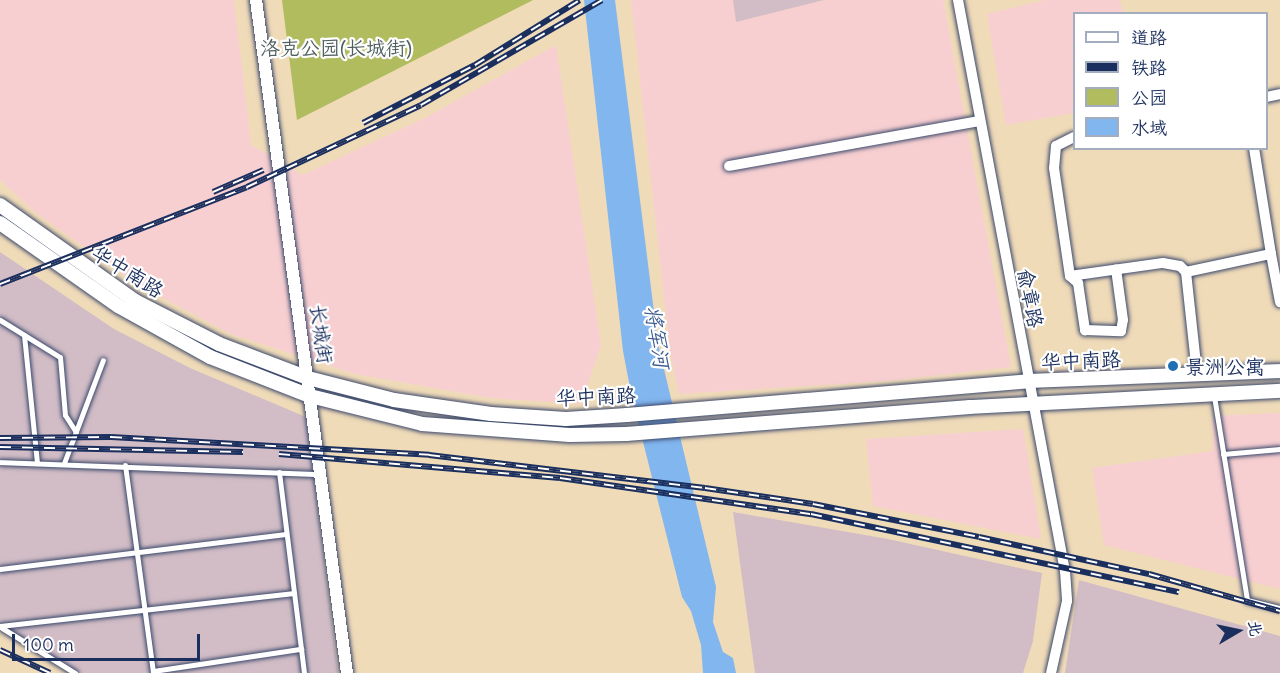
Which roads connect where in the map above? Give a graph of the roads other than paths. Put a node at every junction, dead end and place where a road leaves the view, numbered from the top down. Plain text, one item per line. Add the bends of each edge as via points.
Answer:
1 (256, 0) edge
2 (958, 0) edge
3 (980, 121) junction
4 (1073, 138) edge
5 (1254, 150) edge
6 (729, 166) dead end
7 (0, 205) edge
8 (0, 223) edge
9 (1271, 254) junction
10 (1116, 269) junction
11 (1186, 272) junction
12 (1070, 276) junction
13 (1280, 302) edge
14 (0, 320) edge
15 (24, 336) junction
16 (103, 360) dead end
17 (1280, 371) edge
18 (1197, 374) junction
19 (308, 378) junction
20 (1029, 381) junction
21 (1280, 391) edge
22 (1214, 394) junction
23 (310, 396) junction
24 (1032, 404) junction
25 (76, 432) junction
26 (1280, 449) edge
27 (1223, 454) junction
28 (0, 462) edge
29 (37, 463) junction
30 (64, 463) junction
31 (125, 465) junction
32 (279, 472) junction
33 (321, 474) junction
34 (286, 534) junction
35 (137, 552) junction
36 (0, 569) edge
37 (294, 593) junction
38 (1280, 608) edge
39 (145, 612) junction
40 (1, 627) edge
41 (301, 649) junction
42 (153, 672) edge
43 (75, 673) edge
44 (304, 673) edge
45 (347, 673) edge
46 (1051, 673) edge

1 - 19 street, 长城街
2 - 3 street, 俞章路
3 - 6 street
3 - 20 street, 俞章路
4 - 12 street via 1056,146 1054,168
5 - 9 street
7 - 19 main road, 华中南路 via 135,301 219,344
8 - 23 main road, 华中南路 via 118,306 210,357
9 - 11 street
9 - 13 street
10 - 11 street via 1163,263 1180,266
10 - 12 street
10 - 12 street via 1121,331 1085,330 1078,283
11 - 18 street
14 - 15 lane
15 - 25 lane via 60,357 65,415
15 - 29 lane
16 - 25 lane
17 - 18 main road, 华中南路
18 - 20 main road, 华中南路
19 - 20 main road, 华中南路 via 394,400 492,414 566,419
19 - 23 street, 长城街
20 - 24 street, 俞章路
21 - 22 main road, 华中南路
22 - 24 main road, 华中南路
22 - 27 lane
23 - 24 main road, 华中南路 via 422,424 570,435 692,431
23 - 33 street, 长城街
24 - 46 street, 俞章路 via 1065,571 1067,601
25 - 30 lane
26 - 27 lane
27 - 38 lane via 1247,600
28 - 29 lane
29 - 30 lane
30 - 31 lane
31 - 32 lane
31 - 35 lane
32 - 33 lane
32 - 34 lane
33 - 45 street, 长城街
34 - 35 lane
34 - 37 lane
35 - 36 lane
35 - 39 lane
37 - 39 lane
37 - 41 lane
39 - 40 lane
39 - 42 lane
40 - 43 lane
41 - 42 lane
41 - 44 lane

